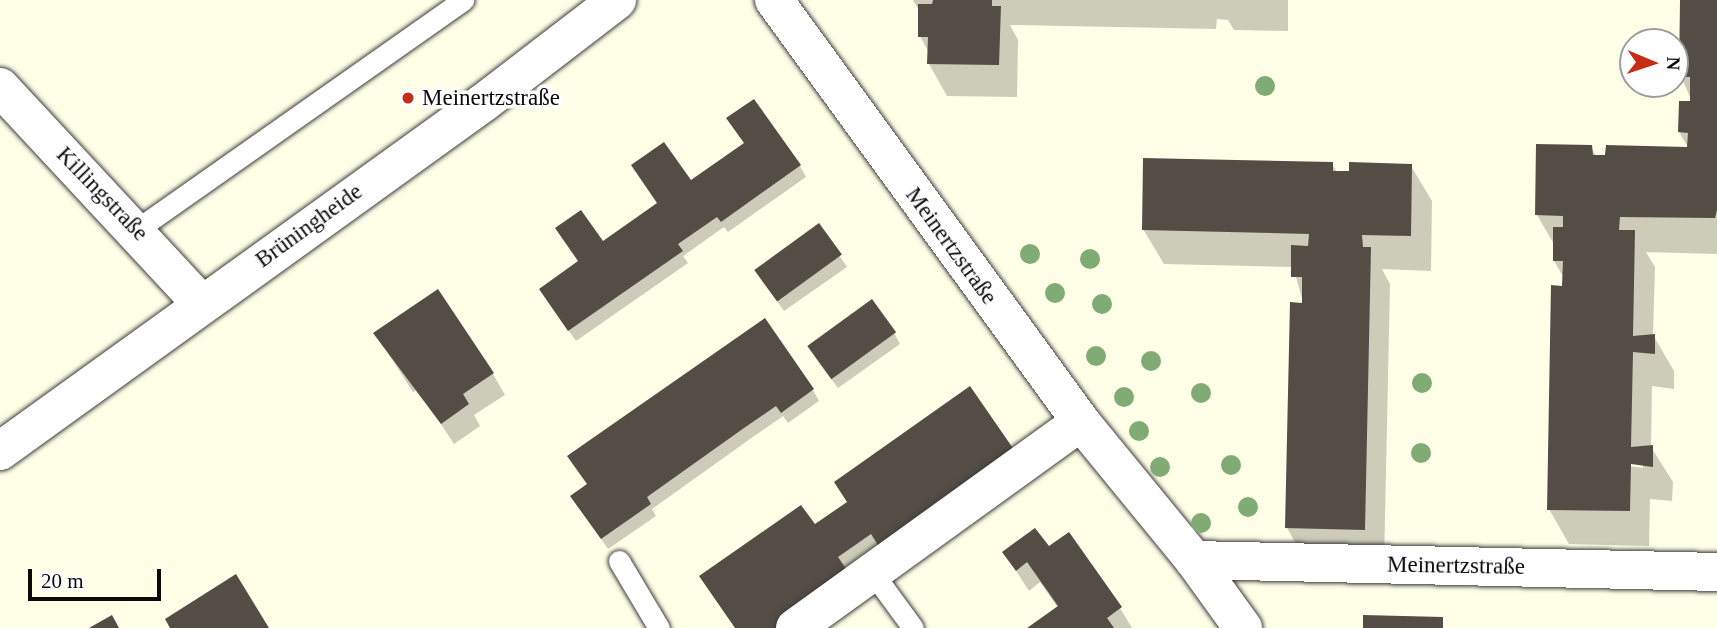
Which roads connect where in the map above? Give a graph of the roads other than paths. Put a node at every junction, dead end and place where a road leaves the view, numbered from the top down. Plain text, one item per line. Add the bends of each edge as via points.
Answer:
1 (463, 0) edge
2 (617, 0) edge
3 (774, 0) edge
4 (0, 87) edge
5 (136, 230) junction
6 (202, 304) junction
7 (1081, 422) junction
8 (0, 451) edge
9 (1194, 560) junction
10 (619, 561) dead end
11 (872, 572) junction
12 (1717, 572) edge
13 (659, 628) edge
14 (795, 628) edge
15 (913, 628) edge
16 (1243, 628) edge

1 - 5 lane
2 - 6 street, Brüningheide via 483,103
3 - 7 street, Meinertzstraße
4 - 5 street, Killingstraße
5 - 6 street, Killingstraße
6 - 8 street, Brüningheide
7 - 9 street, Meinertzstraße
7 - 11 street
9 - 12 street, Meinertzstraße
9 - 16 street, Meinertzstraße
10 - 13 lane
11 - 14 street
11 - 15 lane

